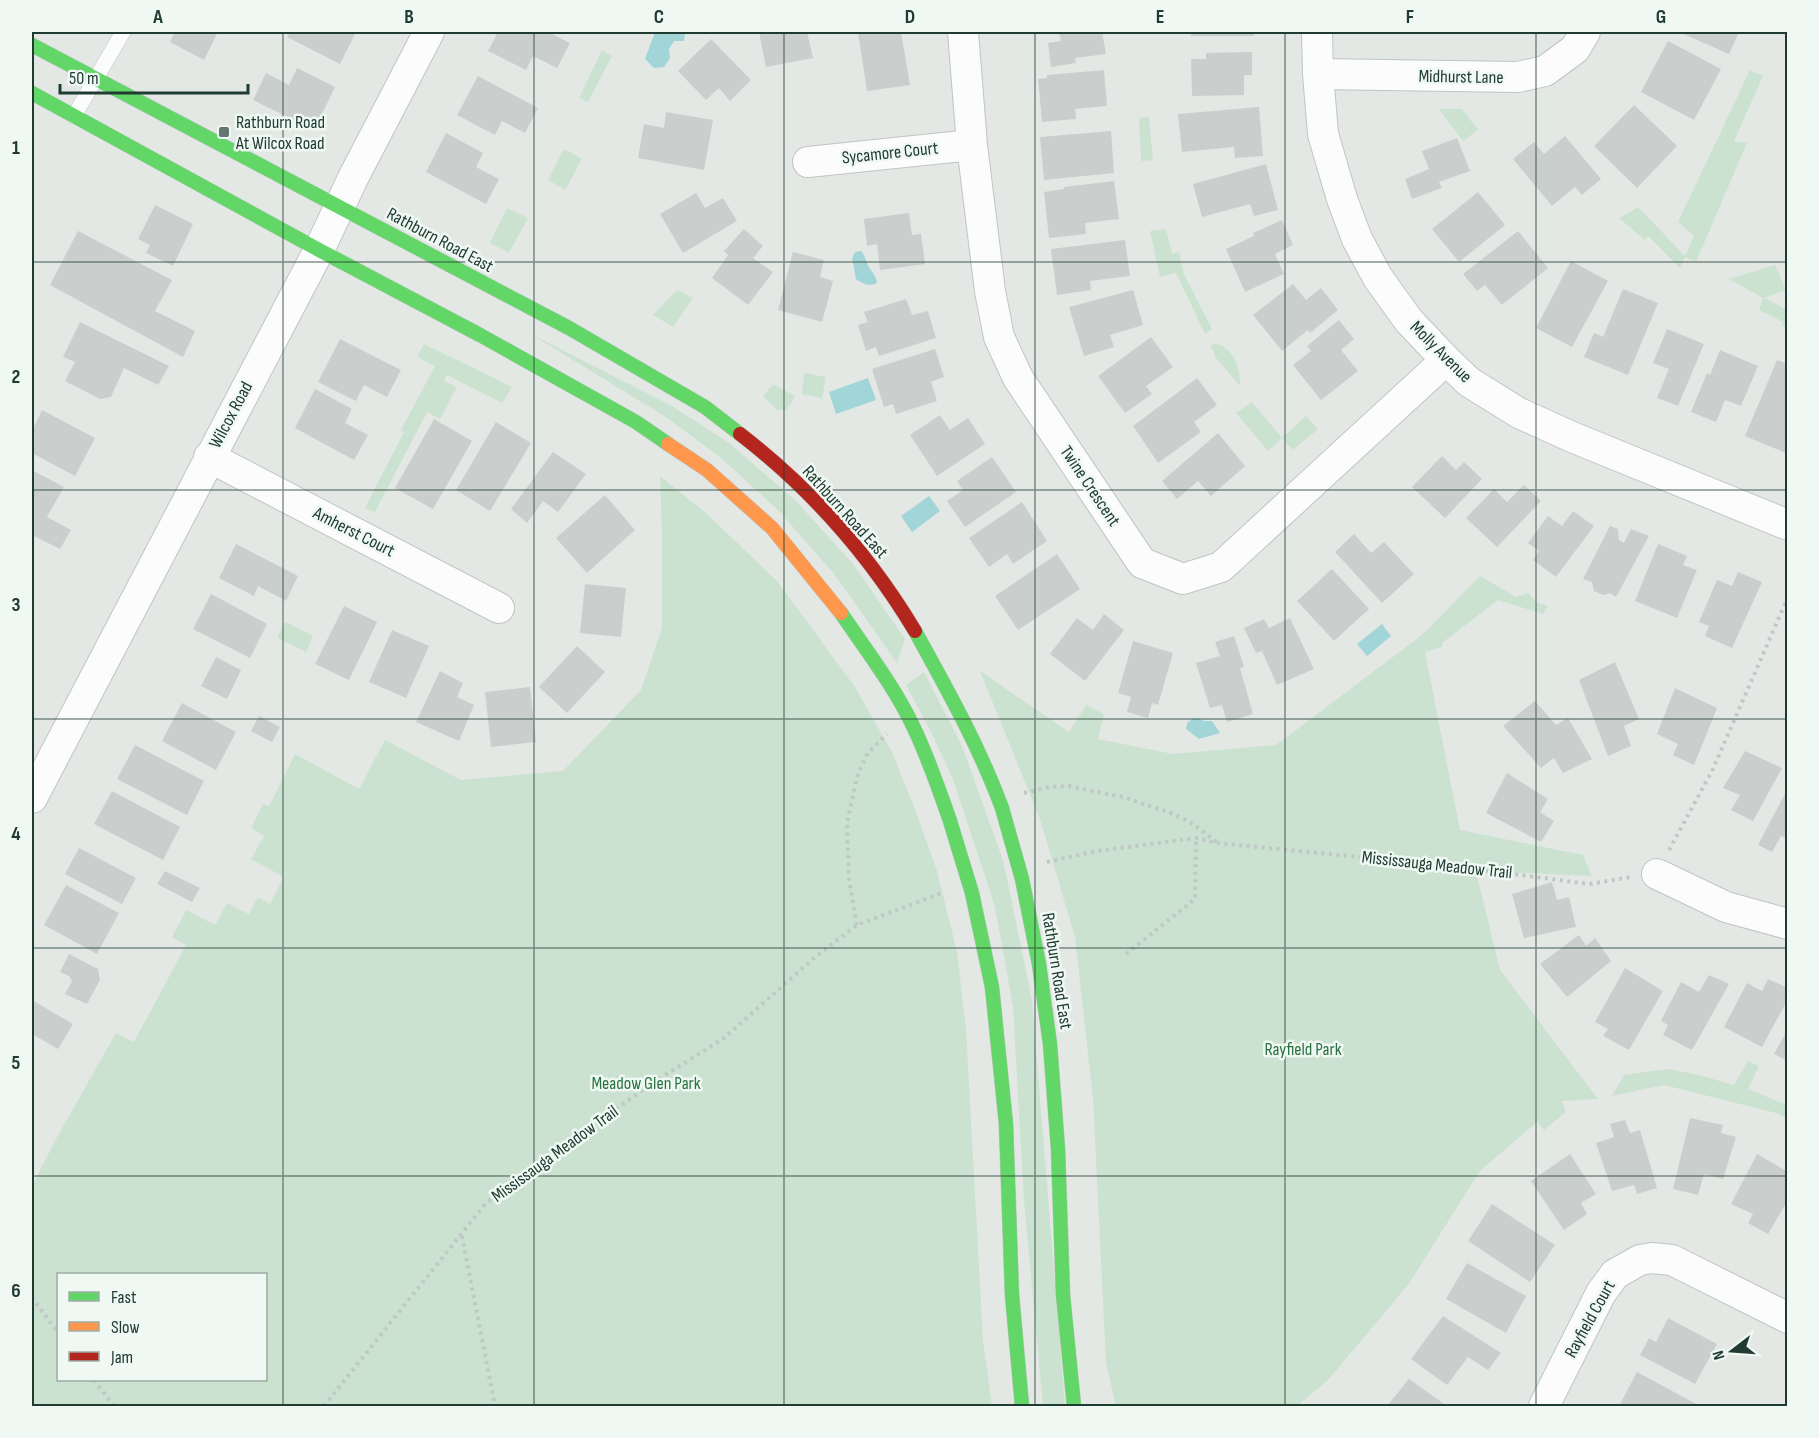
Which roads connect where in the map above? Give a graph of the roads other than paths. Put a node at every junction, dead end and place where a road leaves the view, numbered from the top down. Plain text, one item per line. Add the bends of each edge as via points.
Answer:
1 (123, 32) edge
2 (429, 32) edge
3 (963, 32) edge
4 (1317, 32) edge
5 (1585, 32) edge
6 (32, 45) edge
7 (1318, 74) junction
8 (96, 79) junction
9 (32, 93) edge
10 (74, 116) junction
11 (972, 145) junction
12 (808, 162) dead end
13 (340, 208) junction
14 (319, 249) junction
15 (1446, 360) junction
16 (209, 457) junction
17 (1788, 525) edge
18 (499, 608) dead end
19 (32, 798) edge
20 (1657, 874) road end
21 (1788, 924) edge
22 (1788, 1318) edge
23 (1022, 1407) edge
24 (1074, 1407) edge
25 (1544, 1407) edge

1 - 8 lane
2 - 13 street, Wilcox Road
3 - 11 street, Twine Crescent
4 - 7 street, Molly Avenue
5 - 7 street, Midhurst Lane via 1575,49 1545,70 1518,77
6 - 8 street, Rathburn Road East
7 - 15 street, Molly Avenue via 1323,134 1357,239 1378,278 1403,312
8 - 10 lane
8 - 13 street, Rathburn Road East
9 - 10 street
10 - 14 street
11 - 12 street, Sycamore Court
11 - 15 street, Twine Crescent via 999,337 1018,378 1142,563 1184,579 1221,567
13 - 14 street, Wilcox Road
13 - 24 street, Rathburn Road East, bridge via 569,328 705,407 813,498 870,564 914,629 988,771 1022,879 1050,1044 1063,1295
14 - 16 street, Wilcox Road
14 - 23 street, bridge via 636,422 706,470 772,528 840,612 888,681 922,744 950,821 972,893 992,987 1006,1124 1012,1295
15 - 17 street, Molly Avenue via 1469,382 1519,413
16 - 18 street, Amherst Court
16 - 19 street, Wilcox Road
20 - 21 street via 1726,907
22 - 25 street, Rayfield Court via 1672,1260 1640,1260 1615,1274 1601,1293

